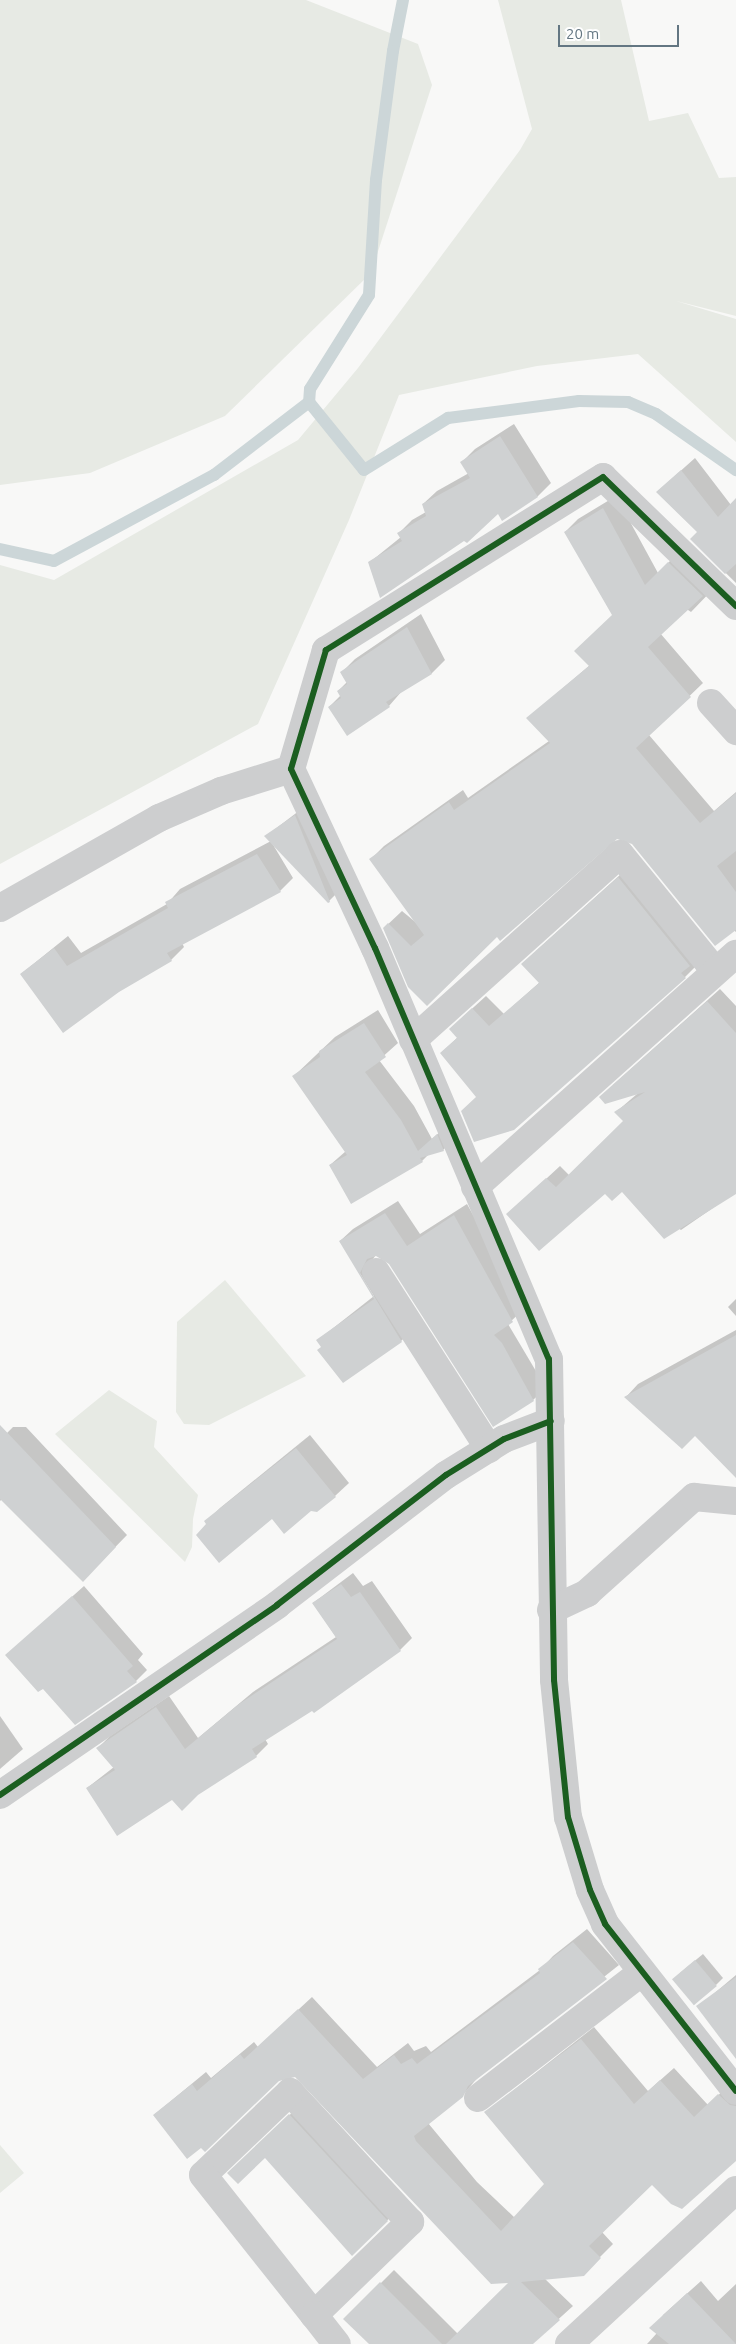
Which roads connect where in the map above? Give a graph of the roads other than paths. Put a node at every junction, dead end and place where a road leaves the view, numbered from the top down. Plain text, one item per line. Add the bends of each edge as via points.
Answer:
1 (736, 606) edge
2 (710, 703) dead end
3 (736, 731) edge
4 (291, 769) junction
5 (0, 908) edge
6 (736, 954) edge
7 (715, 971) junction
8 (413, 1040) junction
9 (475, 1187) junction
10 (376, 1272) dead end
11 (551, 1421) junction
12 (489, 1449) junction
13 (736, 1501) edge
14 (551, 1610) junction
15 (0, 1795) edge
16 (641, 1973) junction
17 (736, 2091) edge
18 (478, 2098) dead end
19 (736, 2190) edge
20 (314, 2315) junction
21 (338, 2344) edge
22 (569, 2344) edge

1 - 4 street via 604,477 326,650
2 - 3 street
4 - 5 street via 221,791 159,818
4 - 8 street via 375,948
6 - 7 street
7 - 8 street via 620,854
7 - 9 street
8 - 9 street
9 - 11 street via 548,1359
10 - 12 street
11 - 12 street via 504,1439
11 - 14 street
12 - 15 street via 446,1475 277,1605
13 - 14 street via 694,1497 587,1593
14 - 16 street via 554,1680 568,1817 590,1890 605,1924
16 - 17 street
16 - 18 street
19 - 22 street
20 - 20 street via 203,2175 290,2092 410,2222
20 - 21 street

